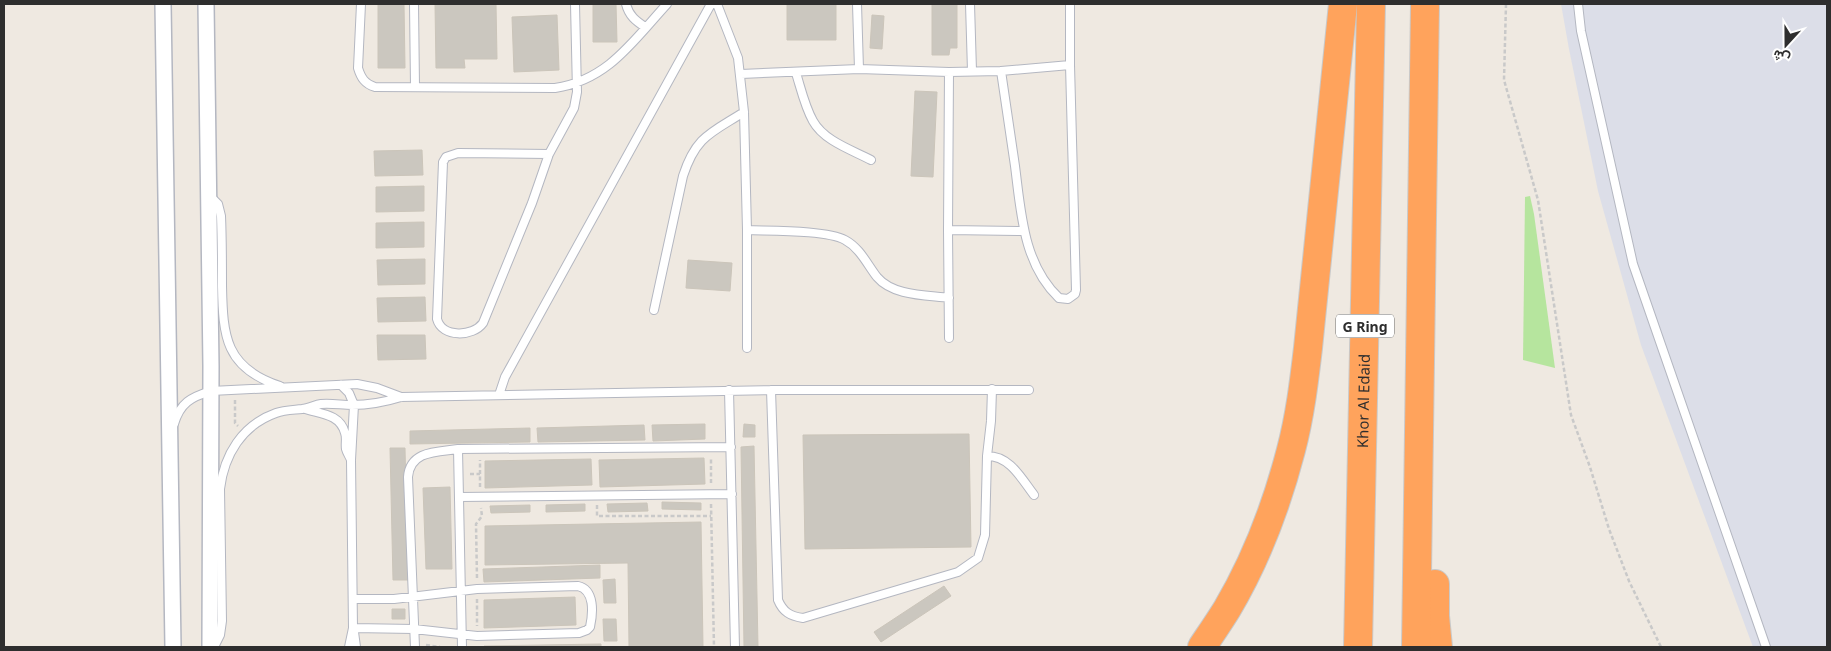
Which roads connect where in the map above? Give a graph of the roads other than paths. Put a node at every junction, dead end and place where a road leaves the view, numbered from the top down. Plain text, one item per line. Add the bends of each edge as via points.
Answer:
1 (163, 4) edge
2 (206, 4) edge
3 (361, 4) edge
4 (414, 4) edge
5 (575, 4) edge
6 (626, 4) edge
7 (667, 4) edge
8 (711, 4) edge
9 (717, 4) edge
10 (857, 4) edge
11 (970, 4) edge
12 (1070, 4) edge
13 (1343, 4) edge
14 (1371, 4) edge
15 (1425, 4) edge
16 (1578, 4) edge
17 (645, 28) junction
18 (1070, 65) junction
19 (859, 69) junction
20 (972, 71) junction
21 (1001, 71) junction
22 (948, 72) junction
23 (796, 73) junction
24 (741, 74) junction
25 (577, 83) junction
26 (415, 87) junction
27 (744, 112) junction
28 (549, 154) junction
29 (871, 160) dead end
30 (209, 196) junction
31 (747, 230) junction
32 (948, 230) junction
33 (1024, 231) junction
34 (1422, 242) junction
35 (949, 298) junction
36 (654, 310) dead end
37 (949, 338) dead end
38 (747, 348) dead end
39 (342, 385) junction
40 (284, 387) junction
41 (729, 390) junction
42 (771, 390) junction
43 (992, 390) junction
44 (1029, 390) dead end
45 (211, 391) junction
46 (499, 395) junction
47 (401, 397) junction
48 (354, 405) junction
49 (303, 408) junction
50 (170, 438) junction
51 (731, 447) junction
52 (458, 449) junction
53 (987, 456) junction
54 (351, 460) junction
55 (732, 494) junction
56 (1034, 495) dead end
57 (459, 497) junction
58 (461, 591) junction
59 (414, 597) junction
60 (353, 599) junction
61 (353, 628) junction
62 (414, 629) junction
63 (462, 634) junction
64 (172, 647) edge
65 (210, 647) edge
66 (214, 647) edge
67 (349, 647) edge
68 (356, 647) edge
69 (415, 647) edge
70 (462, 647) edge
71 (735, 647) edge
72 (1202, 647) edge
73 (1358, 647) edge
74 (1416, 647) edge
75 (1438, 647) edge
76 (1766, 647) edge

1 - 50 street
2 - 30 street
3 - 26 lane via 360,75 375,87
4 - 26 lane
5 - 25 lane
6 - 17 lane via 630,14
7 - 17 lane
8 - 46 lane via 505,378
9 - 24 lane via 736,50
10 - 19 lane
11 - 20 lane
12 - 18 lane
13 - 72 highway via 1308,348 1291,448 1263,534 1246,574
14 - 73 highway, Khor Al Edaid / G Ring
15 - 34 highway
16 - 76 lane via 1581,31 1633,264
17 - 25 lane via 608,66
18 - 21 lane
18 - 33 lane via 1076,290 1072,298 1059,298 1048,286 1032,258
19 - 22 lane
19 - 23 lane
20 - 21 lane
20 - 22 lane
21 - 33 lane
22 - 32 lane
23 - 24 lane
23 - 29 lane via 810,113 821,131
24 - 27 lane
25 - 26 lane via 555,88
25 - 28 lane via 574,108
27 - 31 lane
27 - 36 lane via 706,136 695,147 688,162
28 - 28 lane via 483,322 469,333 440,328 437,319 443,162 446,157 458,153
30 - 40 lane via 220,210 222,321 227,343 255,375
30 - 45 street
31 - 35 lane via 833,235 853,245 888,286
31 - 38 lane
32 - 33 lane
32 - 35 lane
34 - 74 highway
34 - 75 highway via 1435,359 1435,616
35 - 37 lane
39 - 40 lane
39 - 47 lane via 367,385
39 - 48 lane
40 - 45 lane
41 - 42 lane
41 - 46 lane
41 - 51 lane
42 - 43 lane
42 - 53 lane via 778,600 787,614 794,617 803,618 958,572 970,565 978,558 985,535
43 - 44 lane
43 - 53 lane
45 - 50 lane via 188,400 176,416
45 - 65 street
46 - 47 lane
47 - 48 lane
48 - 49 lane via 320,404
48 - 54 lane
49 - 54 lane via 335,418 346,434 346,449
49 - 66 lane via 277,412 264,419 244,433 226,461 220,489 222,621
50 - 64 street
51 - 52 lane
51 - 55 lane
52 - 57 lane
52 - 59 lane via 420,455 409,470
53 - 56 lane via 1007,461
54 - 60 lane
55 - 57 lane
55 - 71 lane
57 - 58 lane
58 - 59 lane
58 - 63 lane
58 - 63 lane via 578,586 587,590 591,597 591,623 583,633
59 - 60 lane
59 - 62 lane
60 - 61 lane
61 - 62 lane
61 - 67 lane
61 - 68 lane
62 - 63 lane
62 - 69 lane
63 - 70 lane

